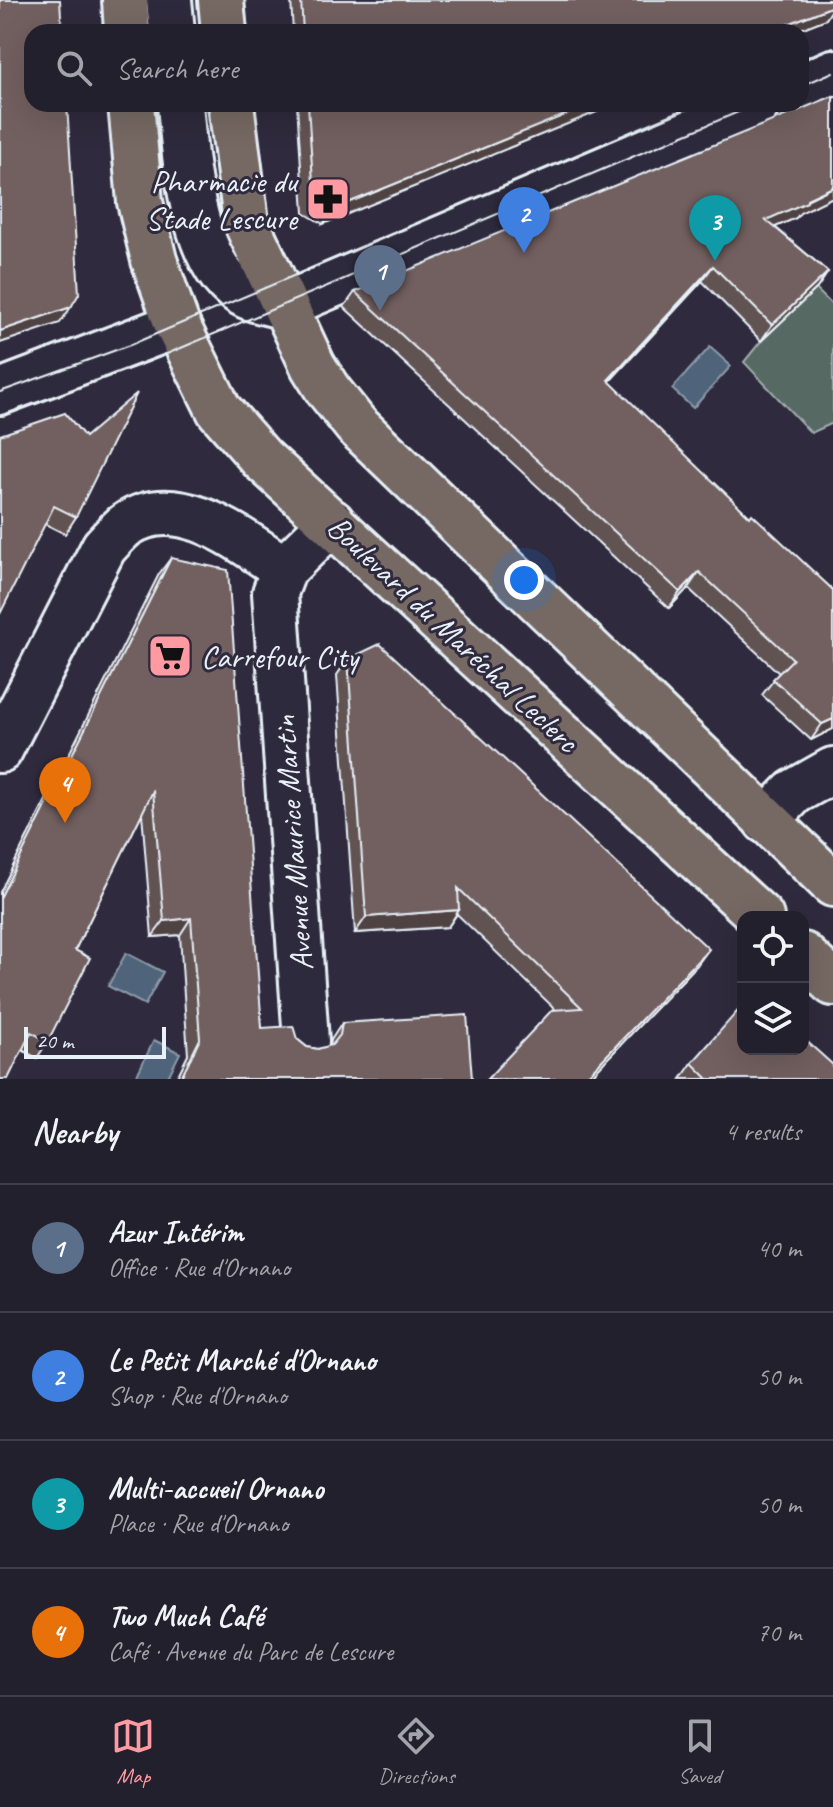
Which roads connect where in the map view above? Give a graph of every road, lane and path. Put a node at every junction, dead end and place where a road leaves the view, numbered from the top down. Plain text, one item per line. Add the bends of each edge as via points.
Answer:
1 (125, 0) edge
2 (169, 0) edge
3 (221, 0) edge
4 (126, 24) edge
5 (171, 24) edge
6 (223, 24) edge
7 (833, 72) edge
8 (809, 82) edge
9 (132, 112) edge
10 (181, 112) edge
11 (232, 112) edge
12 (738, 112) edge
13 (283, 306) junction
14 (177, 325) junction
15 (0, 392) edge
16 (332, 522) junction
17 (284, 569) junction
18 (0, 750) edge
19 (833, 770) edge
20 (766, 821) junction
21 (833, 884) edge
22 (754, 911) edge
23 (809, 961) edge
24 (833, 983) edge
25 (306, 1041) dead end

1 - 4 main road
2 - 5 street
3 - 6 main road
7 - 8 street
9 - 14 main road, Boulevard du Maréchal Leclerc via 140,202
10 - 13 street via 195,216 213,261 234,288
11 - 13 main road via 246,222
12 - 13 street
13 - 20 main road via 313,366 356,425
14 - 15 street
14 - 16 main road, Boulevard du Maréchal Leclerc via 219,410 262,459
16 - 17 street
16 - 22 main road, Boulevard du Maréchal Leclerc
17 - 18 street via 228,531 196,517 157,514 127,525 104,547
17 - 25 street, Avenue Maurice Martin via 275,593
19 - 20 street via 794,792
20 - 21 main road
23 - 24 main road

